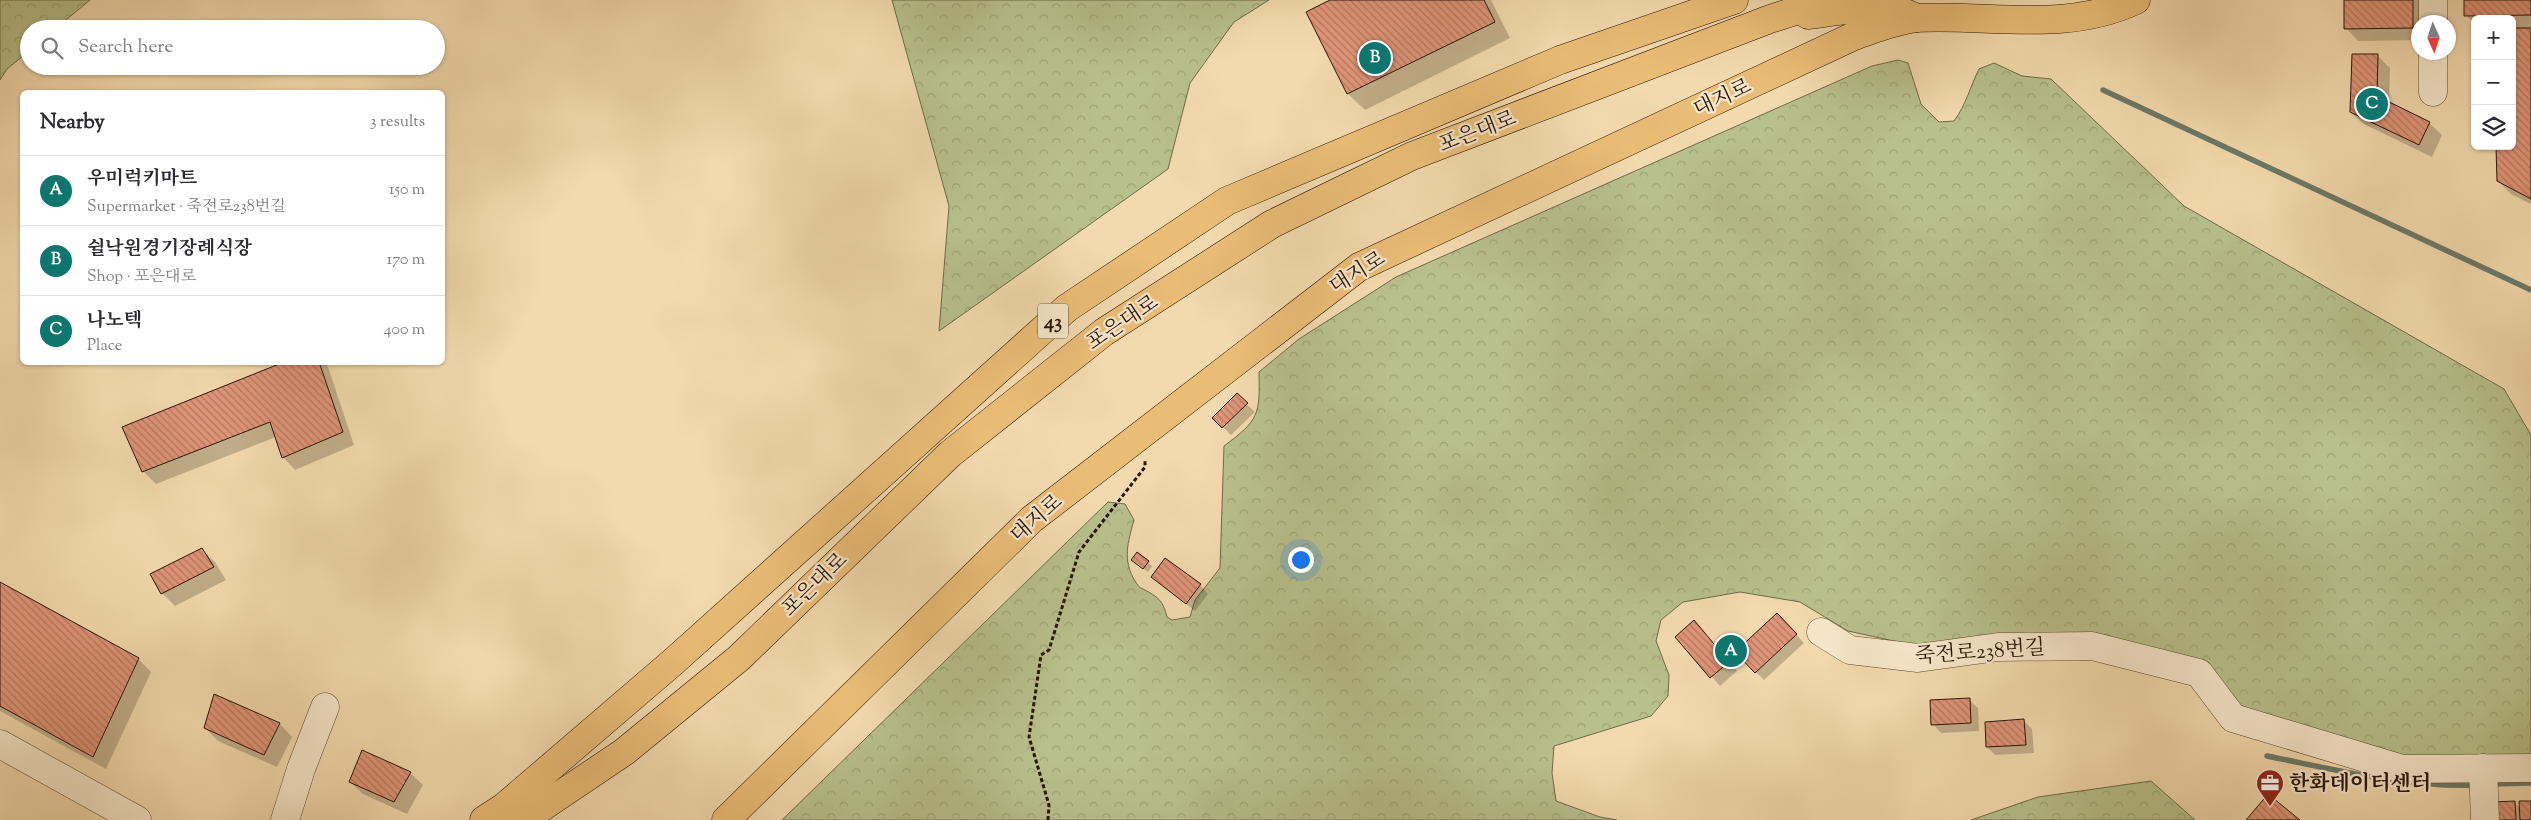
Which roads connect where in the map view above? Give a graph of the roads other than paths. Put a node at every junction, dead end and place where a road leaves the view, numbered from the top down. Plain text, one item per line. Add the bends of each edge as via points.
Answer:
1 (1734, 0) edge
2 (1828, 0) edge
3 (2136, 0) edge
4 (2433, 0) edge
5 (2433, 15) edge
6 (1916, 18) junction
7 (1770, 19) junction
8 (2433, 60) edge
9 (2432, 92) dead end
10 (1821, 632) dead end
11 (325, 707) dead end
12 (0, 744) edge
13 (2483, 768) junction
14 (2531, 768) edge
15 (2485, 811) edge
16 (137, 820) edge
17 (285, 820) edge
18 (484, 820) edge
19 (523, 820) edge
20 (726, 820) edge

1 - 18 main road, 포은대로 / 43 via 1560,60 1227,201 1067,308 673,662 504,807
2 - 7 main road, 포은대로 / 43
3 - 6 main road, 대지로 via 2106,12 2078,18
4 - 5 street
6 - 7 main road via 1904,11 1877,8
6 - 20 main road, 대지로 via 1886,24 1854,36 1359,267 1032,519
7 - 19 main road, 포은대로 / 43 via 1412,156 1272,224 1104,332 950,454 739,658 624,752
8 - 9 street
10 - 13 street, 죽전로238번길 via 1850,650 1918,658 1998,647 2092,646 2199,673 2233,718 2402,769
11 - 17 street
12 - 16 street
13 - 14 street, 죽전로238번길
13 - 15 street

